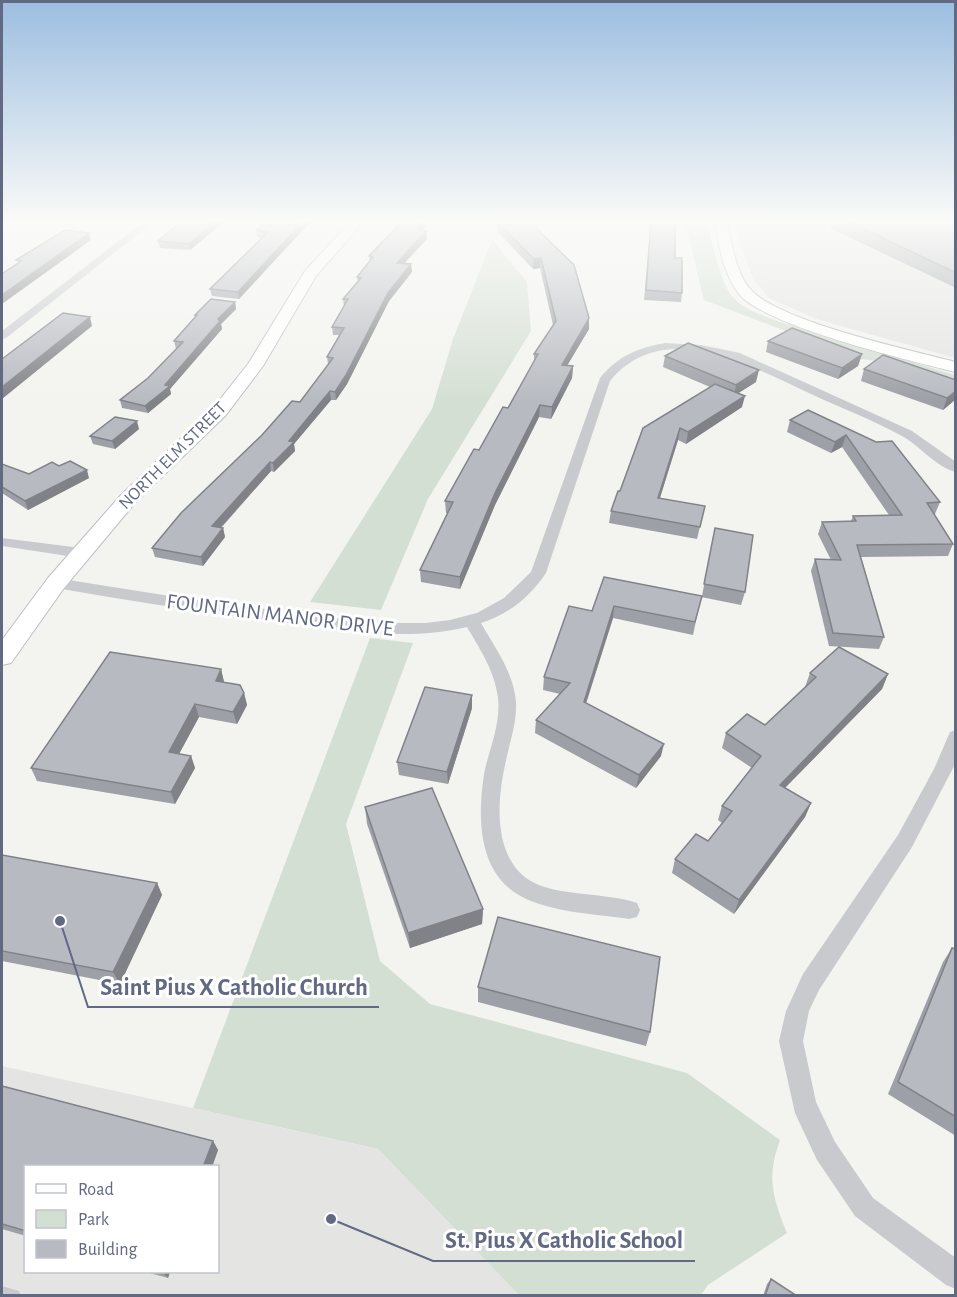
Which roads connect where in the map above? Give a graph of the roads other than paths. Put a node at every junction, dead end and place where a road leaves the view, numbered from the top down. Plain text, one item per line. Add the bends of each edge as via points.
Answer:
1 (74, 281) edge
2 (306, 281) edge
3 (738, 281) edge
4 (2, 336) edge
5 (956, 367) edge
6 (956, 468) edge
7 (2, 542) edge
8 (81, 553) junction
9 (56, 583) junction
10 (472, 621) junction
11 (2, 657) edge
12 (956, 737) edge
13 (629, 910) dead end
14 (956, 1275) edge
15 (2, 1293) edge
16 (14, 1296) edge

1 - 4 street
2 - 8 main road, NORTH ELM STREET via 255,366 220,411 128,499
3 - 5 main road via 747,295 769,309 810,325
6 - 10 street, FOUNTAIN MANOR DRIVE via 902,431 736,355 710,349 651,347 622,361 604,380 538,573 515,599
7 - 8 street
8 - 9 main road, NORTH ELM STREET
9 - 10 street, FOUNTAIN MANOR DRIVE via 367,628 416,629
9 - 11 main road, NORTH ELM STREET
10 - 13 street via 502,677 507,699 493,782 490,833 494,848 522,886
12 - 14 street via 905,841 811,982 798,1011 791,1041 804,1104 826,1151 864,1208
15 - 16 lane

